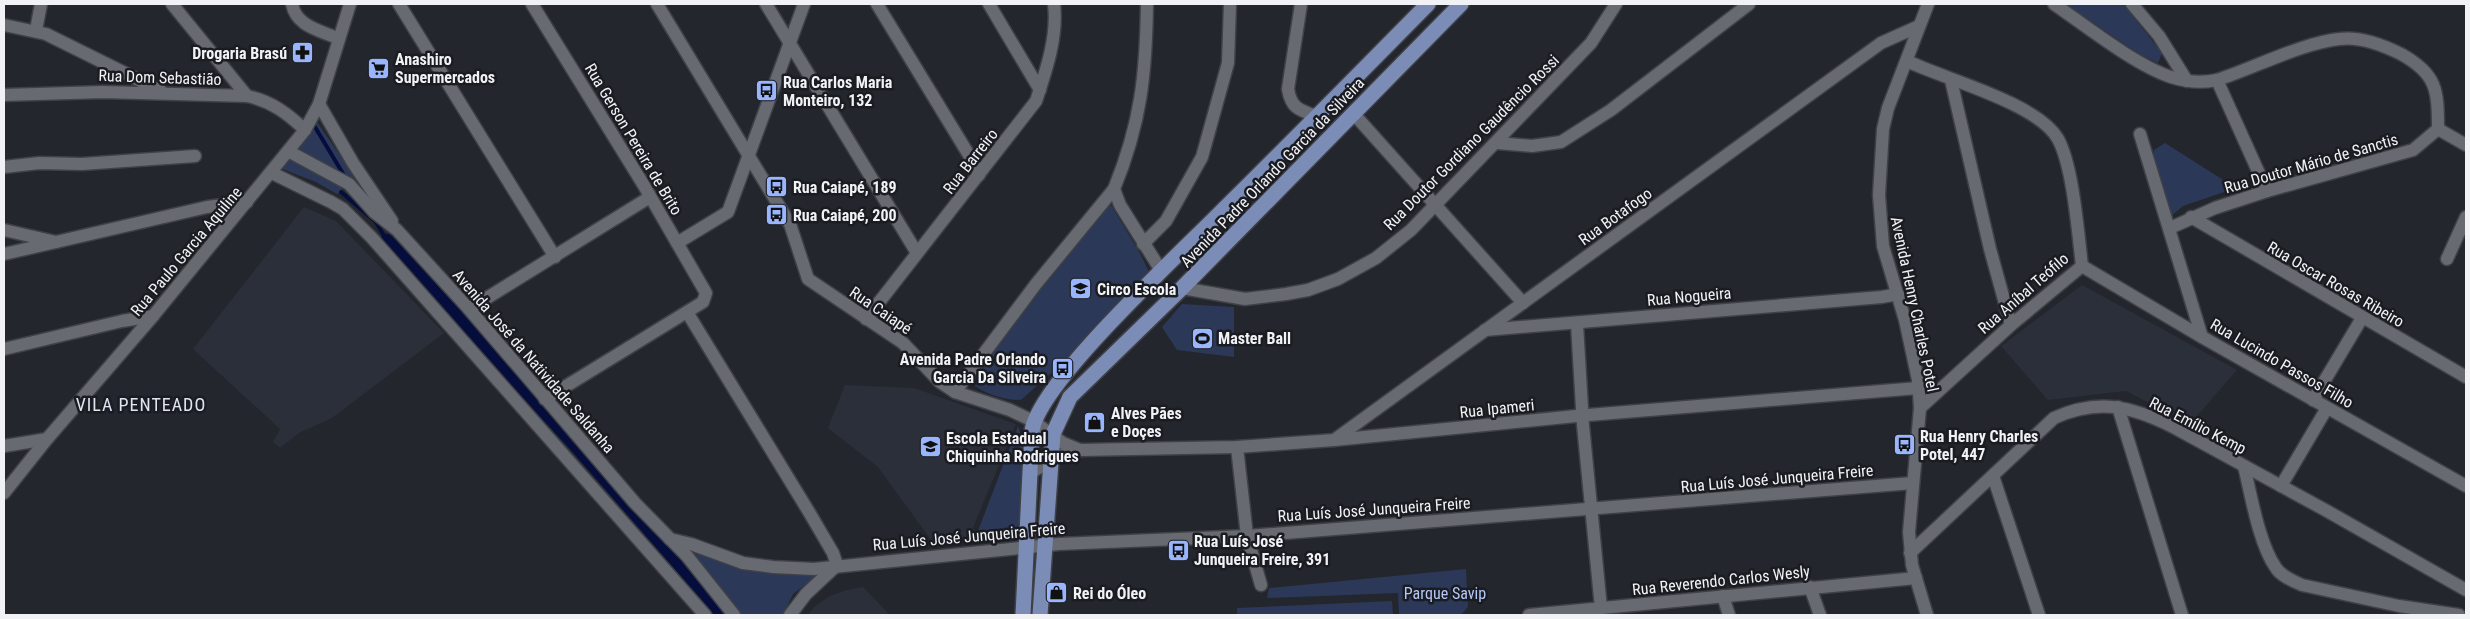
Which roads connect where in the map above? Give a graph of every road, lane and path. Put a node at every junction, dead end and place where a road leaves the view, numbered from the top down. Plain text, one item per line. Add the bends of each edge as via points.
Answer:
1 (41, 4) edge
2 (172, 4) edge
3 (292, 4) edge
4 (350, 4) edge
5 (400, 4) edge
6 (532, 4) edge
7 (657, 4) edge
8 (766, 4) edge
9 (804, 4) edge
10 (877, 4) edge
11 (989, 4) edge
12 (1054, 4) edge
13 (1147, 4) edge
14 (1230, 4) edge
15 (1301, 4) edge
16 (1428, 4) edge
17 (1461, 4) edge
18 (1616, 4) edge
19 (1749, 4) edge
20 (1928, 4) edge
21 (2054, 4) edge
22 (2132, 4) edge
23 (4, 25) edge
24 (1919, 26) junction
25 (36, 30) junction
26 (338, 38) junction
27 (791, 43) junction
28 (1907, 61) junction
29 (1951, 80) junction
30 (2187, 80) junction
31 (2217, 80) junction
32 (1040, 90) junction
33 (163, 92) junction
34 (4, 94) edge
35 (247, 96) junction
36 (319, 104) junction
37 (1353, 113) junction
38 (1316, 116) junction
39 (2438, 129) junction
40 (305, 130) junction
41 (2140, 134) dead end
42 (1497, 143) junction
43 (2466, 145) edge
44 (288, 151) junction
45 (749, 155) junction
46 (195, 156) dead end
47 (4, 167) edge
48 (272, 173) junction
49 (979, 175) junction
50 (1114, 189) junction
51 (2267, 191) junction
52 (650, 197) junction
53 (247, 202) junction
54 (1434, 206) junction
55 (2191, 217) junction
56 (2466, 217) edge
57 (2170, 228) junction
58 (4, 230) edge
59 (397, 230) junction
60 (58, 243) junction
61 (677, 243) junction
62 (1143, 244) junction
63 (917, 253) junction
64 (4, 254) edge
65 (555, 256) junction
66 (2447, 259) dead end
67 (2082, 266) junction
68 (1162, 272) junction
69 (1182, 288) junction
70 (1898, 294) junction
71 (1523, 303) junction
72 (469, 309) junction
73 (686, 312) junction
74 (153, 316) junction
75 (2362, 318) junction
76 (866, 319) junction
77 (1577, 324) junction
78 (2011, 325) junction
79 (1482, 330) junction
80 (2202, 337) junction
81 (4, 349) edge
82 (2466, 377) edge
83 (1918, 388) junction
84 (955, 392) junction
85 (545, 399) junction
86 (2313, 400) junction
87 (2118, 407) junction
88 (1920, 408) junction
89 (2327, 408) junction
90 (1583, 416) junction
91 (1033, 421) junction
92 (1053, 434) junction
93 (47, 438) junction
94 (1334, 440) junction
95 (4, 446) edge
96 (1237, 447) junction
97 (1080, 450) junction
98 (1050, 462) junction
99 (2244, 466) junction
100 (1030, 473) junction
101 (1993, 476) junction
102 (1913, 483) junction
103 (2281, 486) junction
104 (2466, 486) edge
105 (4, 493) edge
106 (1591, 508) junction
107 (1248, 536) junction
108 (670, 539) junction
109 (1044, 546) junction
110 (1026, 547) junction
111 (1910, 553) junction
112 (837, 565) junction
113 (1916, 578) junction
114 (1261, 585) dead end
115 (1810, 587) junction
116 (2466, 590) edge
117 (1723, 596) junction
118 (1601, 608) junction
119 (1620, 611) edge
120 (705, 615) edge
121 (734, 615) edge
122 (790, 615) edge
123 (1023, 615) edge
124 (1040, 615) edge
125 (1529, 615) edge
126 (1729, 615) edge
127 (1820, 615) edge
128 (1928, 615) edge
129 (2039, 615) edge
130 (2182, 615) edge
131 (2459, 615) edge

1 - 25 street
2 - 35 street
3 - 26 street via 303,24
4 - 26 street, Rua Paulo Garcia Aquiline
5 - 65 street
6 - 52 street, Rua Gerson Pereira de Brito
7 - 45 street, Rua Caiapé
8 - 27 street
9 - 27 street
10 - 49 street
11 - 32 street
12 - 32 street, Rua Barreiro via 1052,39
13 - 50 street via 1140,109 1130,150
14 - 62 street via 1228,63 1202,157 1166,221
15 - 38 street via 1288,89 1290,102 1301,111
16 - 38 main road, Avenida Padre Orlando Garcia da Silveira
17 - 37 main road, Avenida Padre Orlando Garcia da Silveira
18 - 42 street, Rua Doutor Gordiano Gaudêncio Rossi via 1591,43
19 - 42 street via 1567,139 1532,146
20 - 24 street, Avenida Henry Charles Potel
21 - 30 street via 2145,65 2172,78
22 - 30 street via 2159,36
23 - 25 street
24 - 28 street, Avenida Henry Charles Potel
24 - 71 street, Rua Botafogo via 1881,43
25 - 33 street
26 - 36 street, Rua Paulo Garcia Aquiline
27 - 45 street
27 - 63 street
28 - 29 street, Rua Aníbal Teófilo
28 - 70 street, Avenida Henry Charles Potel via 1884,122 1879,195 1883,246
29 - 67 street, Rua Aníbal Teófilo via 2001,98 2039,120 2058,138 2069,174
29 - 78 street
30 - 31 street
31 - 39 street via 2316,44 2341,38 2371,42 2417,63 2431,77 2438,102
31 - 51 street
32 - 49 street, Rua Barreiro via 1020,124
33 - 34 street, Rua Dom Sebastião
33 - 35 street, Rua Dom Sebastião
35 - 40 street, Rua Dom Sebastião via 264,100 280,109
36 - 40 street, Rua Paulo Garcia Aquiline
36 - 59 street
37 - 54 street
37 - 69 main road, Avenida Padre Orlando Garcia da Silveira
38 - 68 main road, Avenida Padre Orlando Garcia da Silveira
39 - 43 street
39 - 51 street, Rua Doutor Mário de Sanctis via 2413,150
40 - 44 street, Rua Paulo Garcia Aquiline
41 - 57 street
42 - 54 street, Rua Doutor Gordiano Gaudêncio Rossi
44 - 48 street, Rua Paulo Garcia Aquiline
44 - 59 street, Avenida José da Natividade Saldanha via 349,184 374,212
45 - 61 street via 728,212
45 - 76 street, Rua Caiapé via 790,224 808,279
46 - 47 street via 82,164 39,162
48 - 53 street, Rua Paulo Garcia Aquiline
48 - 120 street via 331,202 372,238
49 - 63 street, Rua Barreiro
50 - 62 street
50 - 84 street via 1036,284
51 - 55 street, Rua Doutor Mário de Sanctis
52 - 61 street, Rua Gerson Pereira de Brito
52 - 65 street
53 - 60 street via 207,207
53 - 74 street, Rua Paulo Garcia Aquiline
54 - 69 street, Rua Doutor Gordiano Gaudêncio Rossi via 1411,230 1376,258 1338,279 1308,290 1245,299
54 - 71 street
55 - 57 street, Rua Doutor Mário de Sanctis
55 - 75 street, Rua Oscar Rosas Ribeiro
56 - 66 street
57 - 80 street
58 - 60 street
59 - 72 street, Avenida José da Natividade Saldanha
60 - 64 street
61 - 73 street, Rua Gerson Pereira de Brito via 706,293 703,302
62 - 68 street
63 - 76 street, Rua Barreiro
65 - 72 street
67 - 78 street, Rua Aníbal Teófilo
67 - 80 street, Rua Lucindo Passos Filho
68 - 91 main road, Avenida Padre Orlando Garcia da Silveira via 1061,379
69 - 92 main road, Avenida Padre Orlando Garcia da Silveira via 1070,397
70 - 77 street, Rua Nogueira
70 - 83 street, Avenida Henry Charles Potel
71 - 79 street, Rua Botafogo
72 - 85 street, Avenida José da Natividade Saldanha
73 - 85 street
73 - 112 street via 809,512
74 - 81 street
74 - 93 street, Rua Paulo Garcia Aquiline
75 - 82 street, Rua Oscar Rosas Ribeiro
75 - 86 street
76 - 84 street, Rua Caiapé via 903,343 940,382
77 - 79 street, Rua Nogueira
77 - 90 street
78 - 88 street, Rua Aníbal Teófilo
79 - 94 street, Rua Botafogo
80 - 86 street, Rua Lucindo Passos Filho
83 - 88 street, Avenida Henry Charles Potel
83 - 90 street, Rua Ipameri
84 - 91 street, Rua Caiapé via 984,400
85 - 108 street, Avenida José da Natividade Saldanha
86 - 89 street, Rua Lucindo Passos Filho
87 - 99 street, Rua Emílio Kemp via 2148,415
87 - 101 street, Rua Emílio Kemp via 2093,406 2071,410 2054,418
87 - 130 street
88 - 102 street, Avenida Henry Charles Potel
89 - 103 street
89 - 104 street, Rua Lucindo Passos Filho
90 - 94 street, Rua Ipameri
90 - 106 street
91 - 92 street, Rua Caiapé
91 - 100 main road
92 - 97 street, Rua Ipameri via 1063,443
92 - 98 main road, Avenida Padre Orlando Garcia da Silveira
93 - 95 street
93 - 105 street, Rua Paulo Garcia Aquiline
94 - 96 street, Rua Ipameri
96 - 97 street, Rua Ipameri
96 - 107 street
97 - 98 street, Rua Ipameri
98 - 100 street, Rua Ipameri
98 - 109 main road, Avenida Padre Orlando Garcia da Silveira
99 - 103 street, Rua Emílio Kemp
99 - 131 street via 2266,547 2276,569 2287,578 2311,587 2399,606
100 - 110 main road
101 - 111 street, Rua Emílio Kemp
101 - 129 street
102 - 106 street, Rua Luís José Junqueira Freire
102 - 111 street, Avenida Henry Charles Potel
103 - 116 street, Rua Emílio Kemp
106 - 107 street, Rua Luís José Junqueira Freire
106 - 118 street
107 - 109 street, Rua Luís José Junqueira Freire
107 - 114 street
108 - 112 street, Rua Luís José Junqueira Freire via 743,562 814,569
108 - 121 street, Avenida José da Natividade Saldanha
109 - 110 street, Rua Luís José Junqueira Freire
109 - 124 main road, Avenida Padre Orlando Garcia da Silveira
110 - 112 street, Rua Luís José Junqueira Freire
110 - 123 main road
111 - 113 street, Avenida Henry Charles Potel
112 - 122 street via 806,594
113 - 115 street, Rua Reverendo Carlos Wesly
113 - 128 street, Avenida Henry Charles Potel
115 - 117 street, Rua Reverendo Carlos Wesly
115 - 127 street
117 - 119 street, Rua Reverendo Carlos Wesly
117 - 126 street
118 - 119 street, Rua Reverendo Carlos Wesly
118 - 125 street, Rua Reverendo Carlos Wesly

